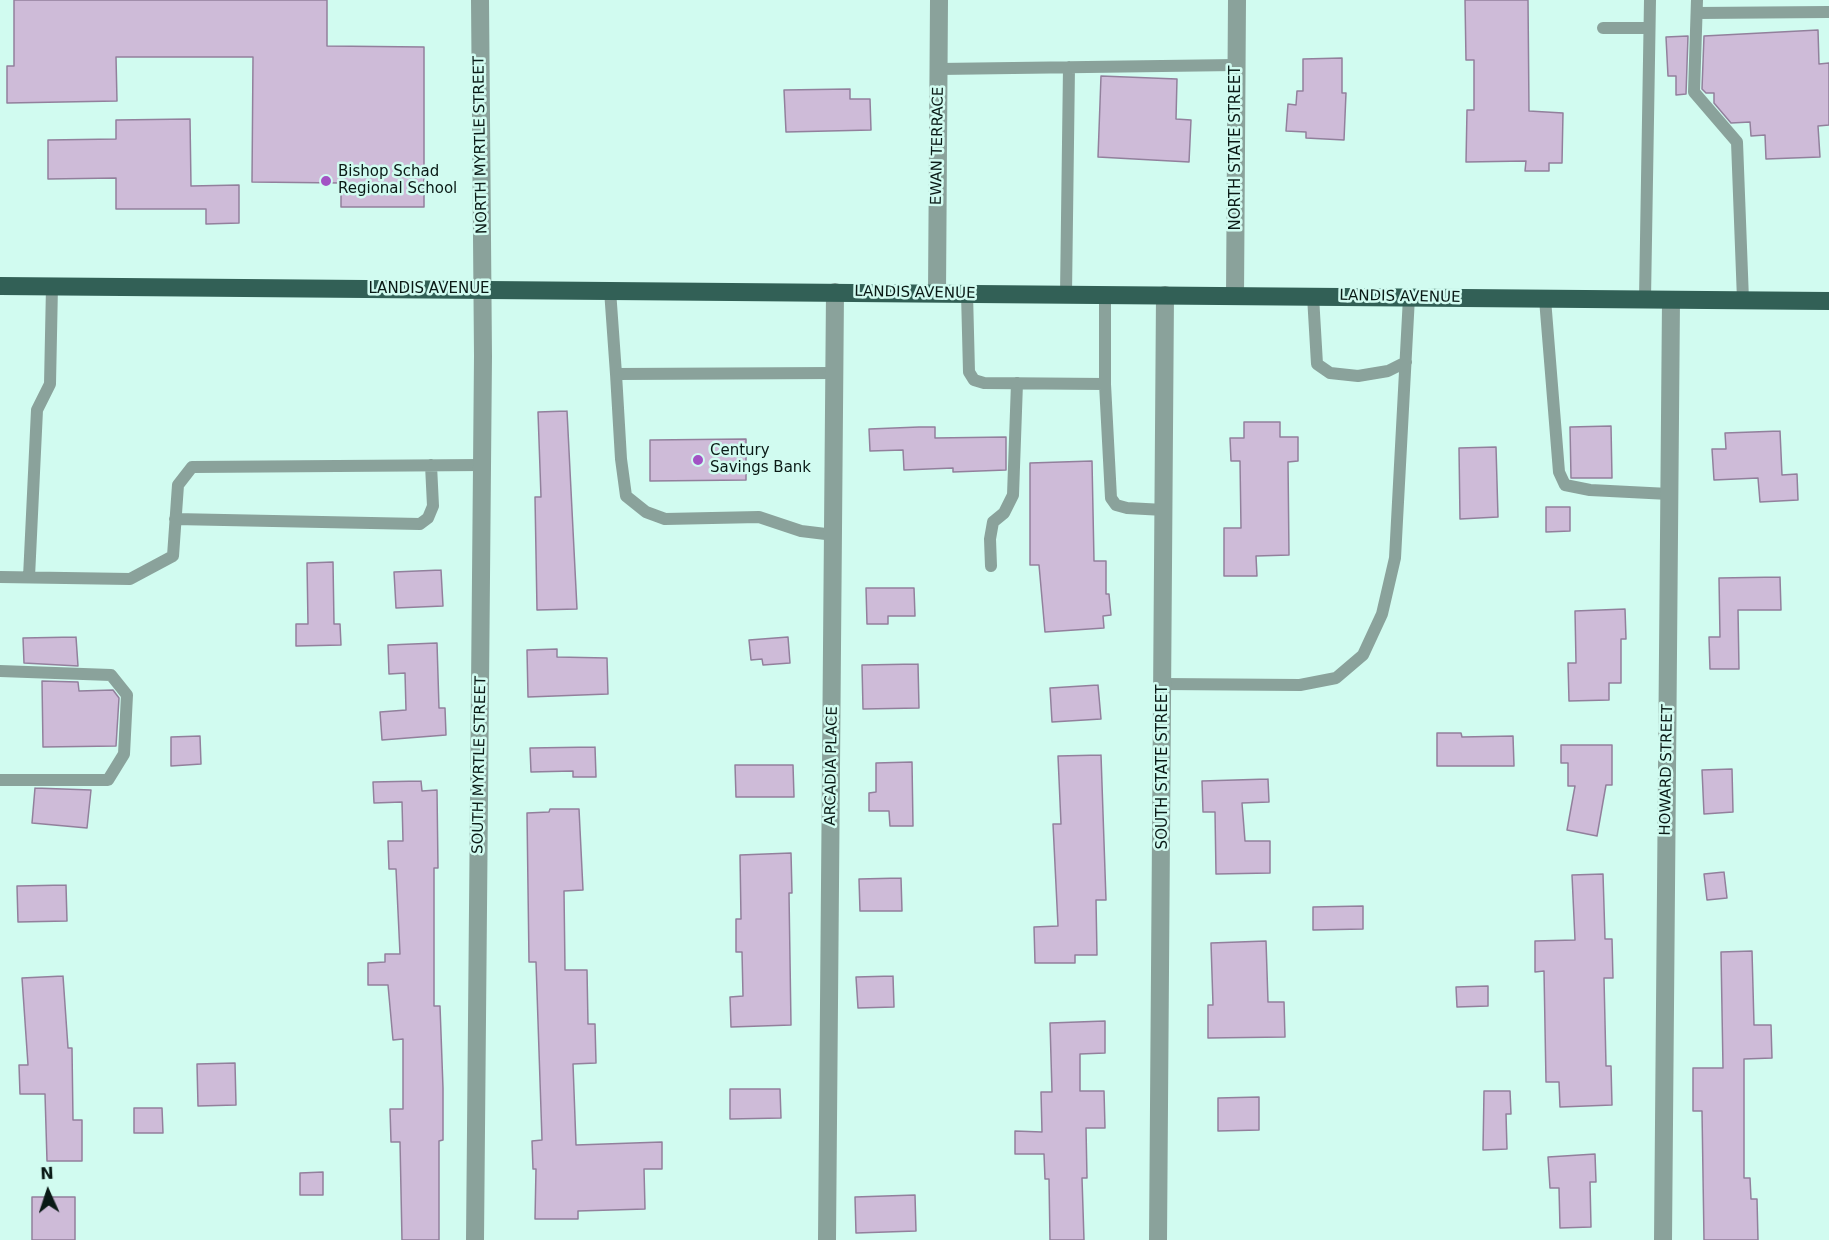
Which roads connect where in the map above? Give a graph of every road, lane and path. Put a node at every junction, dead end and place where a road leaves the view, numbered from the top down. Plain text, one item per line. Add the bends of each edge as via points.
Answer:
1 (480, 0) edge
2 (939, 0) edge
3 (1237, 0) edge
4 (1650, 0) edge
5 (1697, 0) edge
6 (1829, 12) edge
7 (1697, 13) junction
8 (1603, 28) dead end
9 (1649, 28) junction
10 (1236, 65) junction
11 (1068, 67) junction
12 (939, 69) junction
13 (0, 286) edge
14 (52, 286) junction
15 (482, 289) junction
16 (610, 290) junction
17 (835, 292) junction
18 (937, 293) junction
19 (967, 293) junction
20 (1066, 294) junction
21 (1105, 294) junction
22 (1165, 295) junction
23 (1235, 296) junction
24 (1313, 296) junction
25 (1409, 297) junction
26 (1545, 298) junction
27 (1645, 299) junction
28 (1671, 300) junction
29 (1743, 300) junction
30 (1829, 301) edge
31 (1406, 362) junction
32 (834, 373) junction
33 (616, 374) junction
34 (1017, 383) junction
35 (1105, 384) junction
36 (431, 465) junction
37 (482, 465) junction
38 (1669, 494) junction
39 (1164, 510) junction
40 (175, 519) junction
41 (834, 535) junction
42 (990, 566) dead end
43 (0, 577) edge
44 (29, 577) junction
45 (0, 671) edge
46 (1163, 684) junction
47 (0, 780) edge
48 (475, 1240) edge
49 (827, 1240) edge
50 (1158, 1240) edge
51 (1663, 1240) edge

1 - 15 street, NORTH MYRTLE STREET
2 - 12 street, EWAN TERRACE
3 - 10 street, NORTH STATE STREET
4 - 9 lane
5 - 7 lane
6 - 7 lane
7 - 29 lane via 1694,92 1737,142
8 - 9 lane
9 - 27 lane
10 - 11 lane
10 - 23 street, NORTH STATE STREET
11 - 12 lane
11 - 20 lane
12 - 18 street, EWAN TERRACE
13 - 14 main road, LANDIS AVENUE
14 - 15 main road, LANDIS AVENUE
14 - 44 lane via 50,384 37,410
15 - 16 main road, LANDIS AVENUE
15 - 37 street, SOUTH MYRTLE STREET
16 - 17 main road, LANDIS AVENUE
16 - 33 lane
17 - 18 main road, LANDIS AVENUE
17 - 32 street, ARCADIA PLACE
18 - 19 main road, LANDIS AVENUE
19 - 20 main road, LANDIS AVENUE
19 - 34 lane via 969,372 974,380 984,383
20 - 21 main road, LANDIS AVENUE
21 - 22 main road, LANDIS AVENUE
21 - 35 lane
22 - 23 main road, LANDIS AVENUE
22 - 39 street, SOUTH STATE STREET
23 - 24 main road, LANDIS AVENUE
24 - 25 main road, LANDIS AVENUE
24 - 31 lane via 1317,364 1330,373 1358,376 1388,371
25 - 26 main road, LANDIS AVENUE
25 - 31 lane
26 - 27 main road, LANDIS AVENUE
26 - 38 lane via 1559,472 1565,485
27 - 28 main road, LANDIS AVENUE
28 - 29 main road, LANDIS AVENUE
28 - 38 street, HOWARD STREET
29 - 30 main road, LANDIS AVENUE
31 - 46 lane via 1395,558 1382,614 1363,655 1336,678 1300,685
32 - 33 lane
32 - 41 street, ARCADIA PLACE
33 - 41 lane via 627,496 646,512 665,519 759,517 801,531
34 - 35 lane
34 - 42 lane via 1013,495 1004,513 993,522
35 - 39 lane via 1111,498 1116,505 1127,508
36 - 37 lane
36 - 40 lane via 192,467 178,484
36 - 40 lane via 433,506 420,524
37 - 48 street, SOUTH MYRTLE STREET
38 - 51 street, HOWARD STREET
39 - 46 street, SOUTH STATE STREET
40 - 44 lane via 173,556 130,579
41 - 49 street, ARCADIA PLACE
43 - 44 lane
45 - 47 lane via 111,675 127,695 124,754 108,780
46 - 50 street, SOUTH STATE STREET

